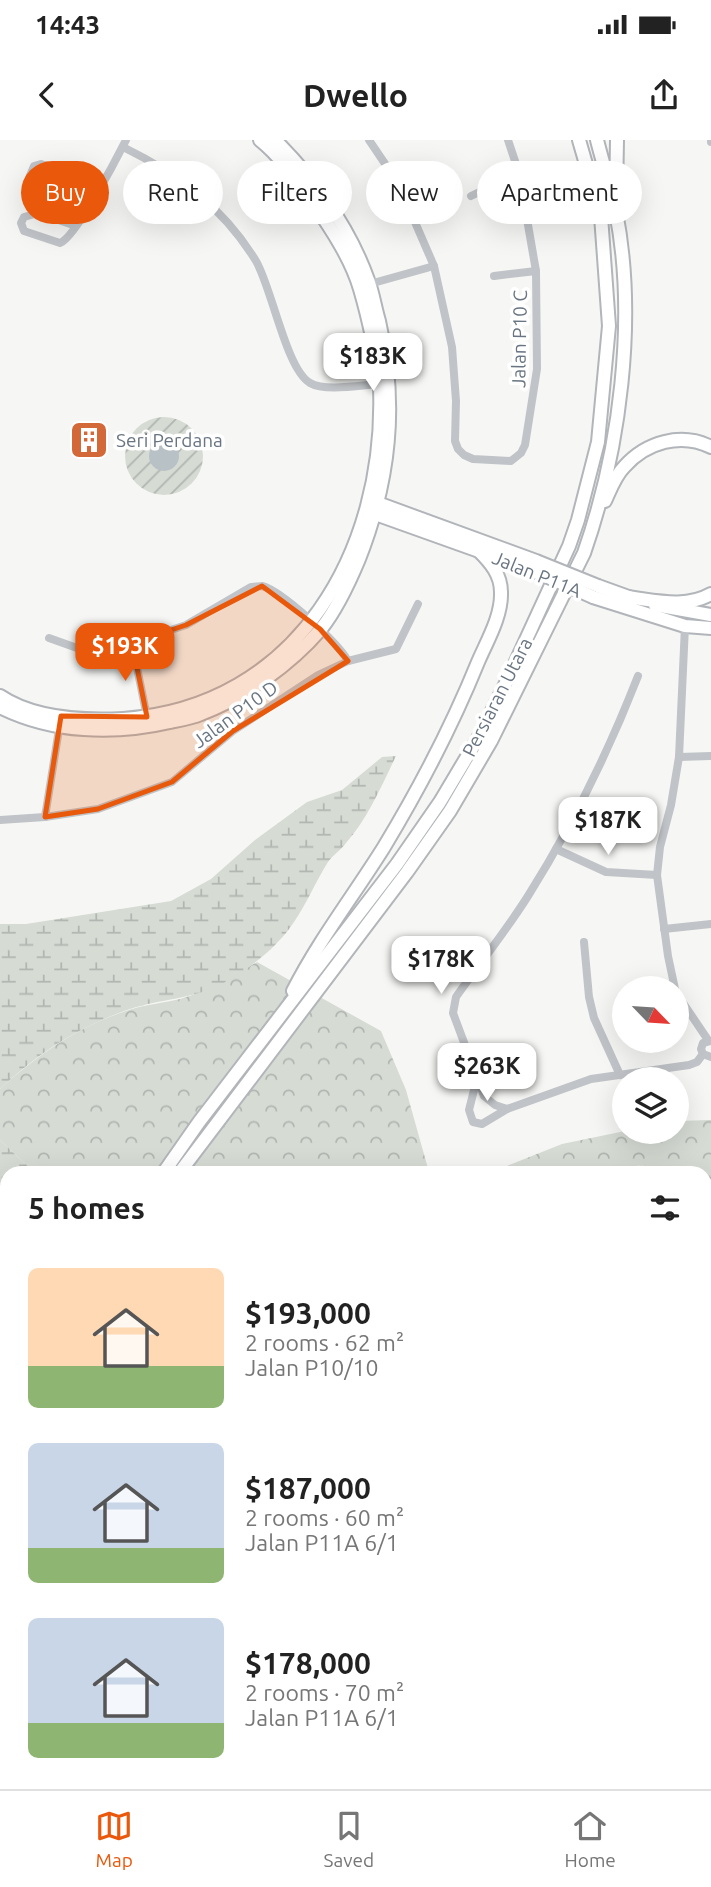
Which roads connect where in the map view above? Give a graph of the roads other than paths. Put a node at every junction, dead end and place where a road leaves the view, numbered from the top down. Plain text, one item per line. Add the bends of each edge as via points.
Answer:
1 (260, 140) edge
2 (275, 140) edge
3 (369, 140) edge
4 (508, 140) edge
5 (579, 140) edge
6 (597, 140) edge
7 (617, 140) edge
8 (125, 143) edge
9 (515, 161) edge
10 (602, 161) edge
11 (617, 161) edge
12 (109, 171) edge
13 (477, 193) edge
14 (471, 196) dead end
15 (528, 224) edge
16 (617, 224) edge
17 (76, 226) joint
18 (434, 266) junction
19 (536, 271) junction
20 (494, 276) dead end
21 (365, 285) junction
22 (380, 384) junction
23 (711, 447) edge
24 (372, 507) junction
25 (593, 527) junction
26 (479, 551) junction
27 (534, 566) junction
28 (596, 592) junction
29 (711, 594) edge
30 (626, 597) junction
31 (418, 604) dead end
32 (711, 615) edge
33 (316, 626) junction
34 (685, 626) junction
35 (711, 628) edge
36 (49, 638) dead end
37 (132, 643) junction
38 (348, 662) junction
39 (638, 676) dead end
40 (0, 696) edge
41 (0, 707) edge
42 (147, 717) junction
43 (60, 721) junction
44 (711, 756) edge
45 (679, 757) junction
46 (45, 817) junction
47 (0, 820) edge
48 (556, 849) junction
49 (657, 876) junction
50 (711, 924) edge
51 (664, 929) junction
52 (584, 942) dead end
53 (673, 976) edge
54 (690, 1013) edge
55 (278, 1019) junction
56 (710, 1041) edge
57 (707, 1056) edge
58 (616, 1067) edge
59 (675, 1067) edge
60 (612, 1076) edge
61 (477, 1080) junction
62 (507, 1109) junction
63 (168, 1166) edge
64 (185, 1166) edge

1 - 21 main road via 290,171
2 - 21 main road via 308,175 337,217 355,249
3 - 18 street, Jalan P10 C via 398,183
4 - 9 street, Jalan P10 C
5 - 55 main road, Persiaran Utara via 601,216 609,326 598,442 578,520 508,679 460,770 397,864
6 - 10 main road, Persiaran Utara
7 - 11 main road
8 - 12 street
8 - 22 street via 206,200 245,246 257,262 292,358 306,381 322,387
13 - 14 street
15 - 19 street, Jalan P10 C
16 - 25 main road, Persiaran Utara via 626,326 614,444
17 - 17 street via 60,243 24,232 21,223 24,217 38,213
18 - 19 street, Jalan P10 C via 452,347 455,441 464,455 473,459 511,461 525,445 537,369
18 - 21 street
19 - 20 street
21 - 22 main road
21 - 24 main road via 384,343 391,411
22 - 24 main road
23 - 25 main road via 671,440 634,457 622,468
24 - 26 main road, Jalan P11A
24 - 27 main road, Jalan P11A
24 - 33 main road
25 - 64 main road, Persiaran Utara via 520,685 450,811
26 - 27 main road, Jalan P11A
26 - 55 main road via 498,576 501,593 498,614 468,686 408,806 310,957
27 - 28 main road, Jalan P11A, bridge
28 - 30 main road, Jalan P11A
28 - 34 main road, Jalan P11A
29 - 30 main road via 671,603
30 - 32 main road, Jalan P11A
31 - 38 street, Jalan P10 D via 396,649
33 - 37 street via 276,593 262,586 251,587 187,625
33 - 38 street via 344,652
33 - 42 main road via 248,679 196,705
33 - 43 main road via 287,662 253,687 200,715 148,727 97,730
34 - 35 main road, Jalan P11A
34 - 45 street
36 - 37 street via 92,650
37 - 42 street
38 - 46 street, Jalan P10 D via 318,675 233,732 172,782 98,809
39 - 48 street via 614,738
40 - 43 main road
41 - 43 main road via 24,718
42 - 43 main road
43 - 46 street
44 - 45 street
45 - 49 street
46 - 47 street, Jalan P10 D
48 - 49 street via 606,872
48 - 61 street via 453,1005
49 - 51 street
50 - 51 street
51 - 53 street
52 - 58 street via 594,1018
54 - 56 street
55 - 63 main road, Persiaran Utara
56 - 57 street via 701,1049
57 - 59 street
60 - 62 street
61 - 62 street via 488,1101
61 - 62 street via 469,1110 473,1122 482,1124

